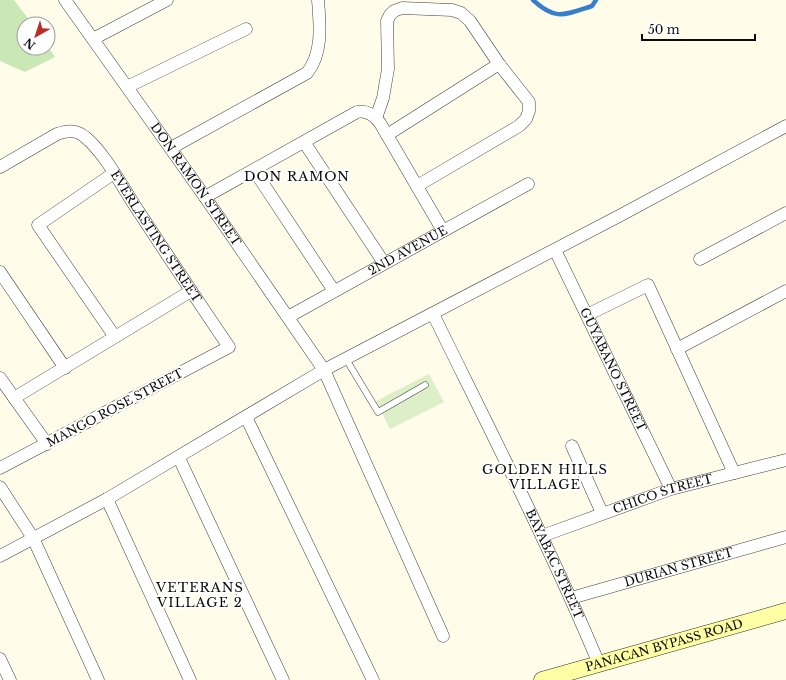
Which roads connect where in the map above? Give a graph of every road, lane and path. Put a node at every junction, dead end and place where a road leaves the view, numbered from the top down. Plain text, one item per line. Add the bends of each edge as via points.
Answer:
1 (65, 0) edge
2 (167, 0) edge
3 (318, 0) edge
4 (246, 29) dead end
5 (93, 39) junction
6 (499, 64) junction
7 (127, 87) junction
8 (376, 118) junction
9 (786, 126) edge
10 (387, 135) junction
11 (304, 142) junction
12 (171, 148) junction
13 (0, 167) edge
14 (254, 170) junction
15 (114, 173) junction
16 (528, 184) dead end
17 (417, 186) junction
18 (205, 197) junction
19 (786, 213) edge
20 (443, 231) junction
21 (556, 250) junction
22 (700, 260) dead end
23 (384, 263) junction
24 (0, 272) edge
25 (334, 291) junction
26 (786, 291) edge
27 (191, 292) junction
28 (433, 314) junction
29 (587, 315) junction
30 (288, 316) junction
31 (115, 337) junction
32 (229, 347) joint
33 (677, 349) junction
34 (346, 359) junction
35 (65, 368) junction
36 (324, 370) junction
37 (0, 378) edge
38 (425, 385) dead end
39 (14, 398) junction
40 (246, 418) junction
41 (47, 444) junction
42 (572, 446) dead end
43 (179, 458) junction
44 (786, 460) edge
45 (0, 468) edge
46 (734, 473) junction
47 (0, 487) edge
48 (671, 489) junction
49 (107, 499) junction
50 (602, 513) junction
51 (542, 536) junction
52 (786, 537) edge
53 (33, 538) junction
54 (0, 556) edge
55 (571, 598) junction
56 (786, 611) edge
57 (443, 636) dead end
58 (0, 659) edge
59 (599, 664) junction
60 (10, 680) edge
61 (98, 680) edge
62 (190, 680) edge
63 (283, 680) edge
64 (373, 680) edge
65 (542, 680) edge

1 - 5 street, DON RAMON STREET
2 - 5 street
3 - 12 street via 319,42 314,64 307,74
4 - 7 street
5 - 7 street, DON RAMON STREET
6 - 8 street via 478,30 462,13 452,10 398,8 387,21 388,69 383,98
6 - 10 street
6 - 17 street via 529,102 526,119 519,126
7 - 12 street, DON RAMON STREET
8 - 10 street
8 - 11 street via 363,111 357,112
9 - 21 street
10 - 17 street
11 - 14 street
11 - 23 street
12 - 18 street, DON RAMON STREET
13 - 15 street, EVERLASTING STREET via 57,134 76,131 92,143
14 - 18 street
14 - 25 street
15 - 27 street, EVERLASTING STREET
15 - 31 street via 38,225
16 - 20 street, 2ND AVENUE
17 - 20 street
18 - 30 street, DON RAMON STREET
19 - 22 street
20 - 23 street, 2ND AVENUE
21 - 28 street
21 - 29 street, GUYABANO STREET
23 - 25 street, 2ND AVENUE
24 - 35 street
25 - 30 street, 2ND AVENUE
26 - 33 street
27 - 31 street
27 - 32 street, EVERLASTING STREET
28 - 34 street
28 - 51 street, BAYABAC STREET
29 - 33 street via 648,285
29 - 48 street, GUYABANO STREET
30 - 36 street, DON RAMON STREET
31 - 35 street
32 - 41 street, MANGO ROSE STREET
33 - 46 street
34 - 36 street
34 - 38 lane via 378,412
35 - 39 street
36 - 40 street
36 - 57 street, DON RAMON STREET
37 - 39 street
39 - 41 street
40 - 43 street
40 - 64 street
41 - 45 street, MANGO ROSE STREET
42 - 50 street
43 - 49 street
43 - 63 street
44 - 46 street, CHICO STREET
46 - 48 street, CHICO STREET
47 - 53 street
48 - 50 street, CHICO STREET
49 - 53 street
49 - 62 street
50 - 51 street, CHICO STREET
51 - 55 street, BAYABAC STREET
52 - 55 street, DURIAN STREET
53 - 54 street
53 - 61 street
55 - 59 street, BAYABAC STREET
56 - 59 main road, PANACAN BYPASS ROAD
58 - 60 street
59 - 65 main road, PANACAN BYPASS ROAD

